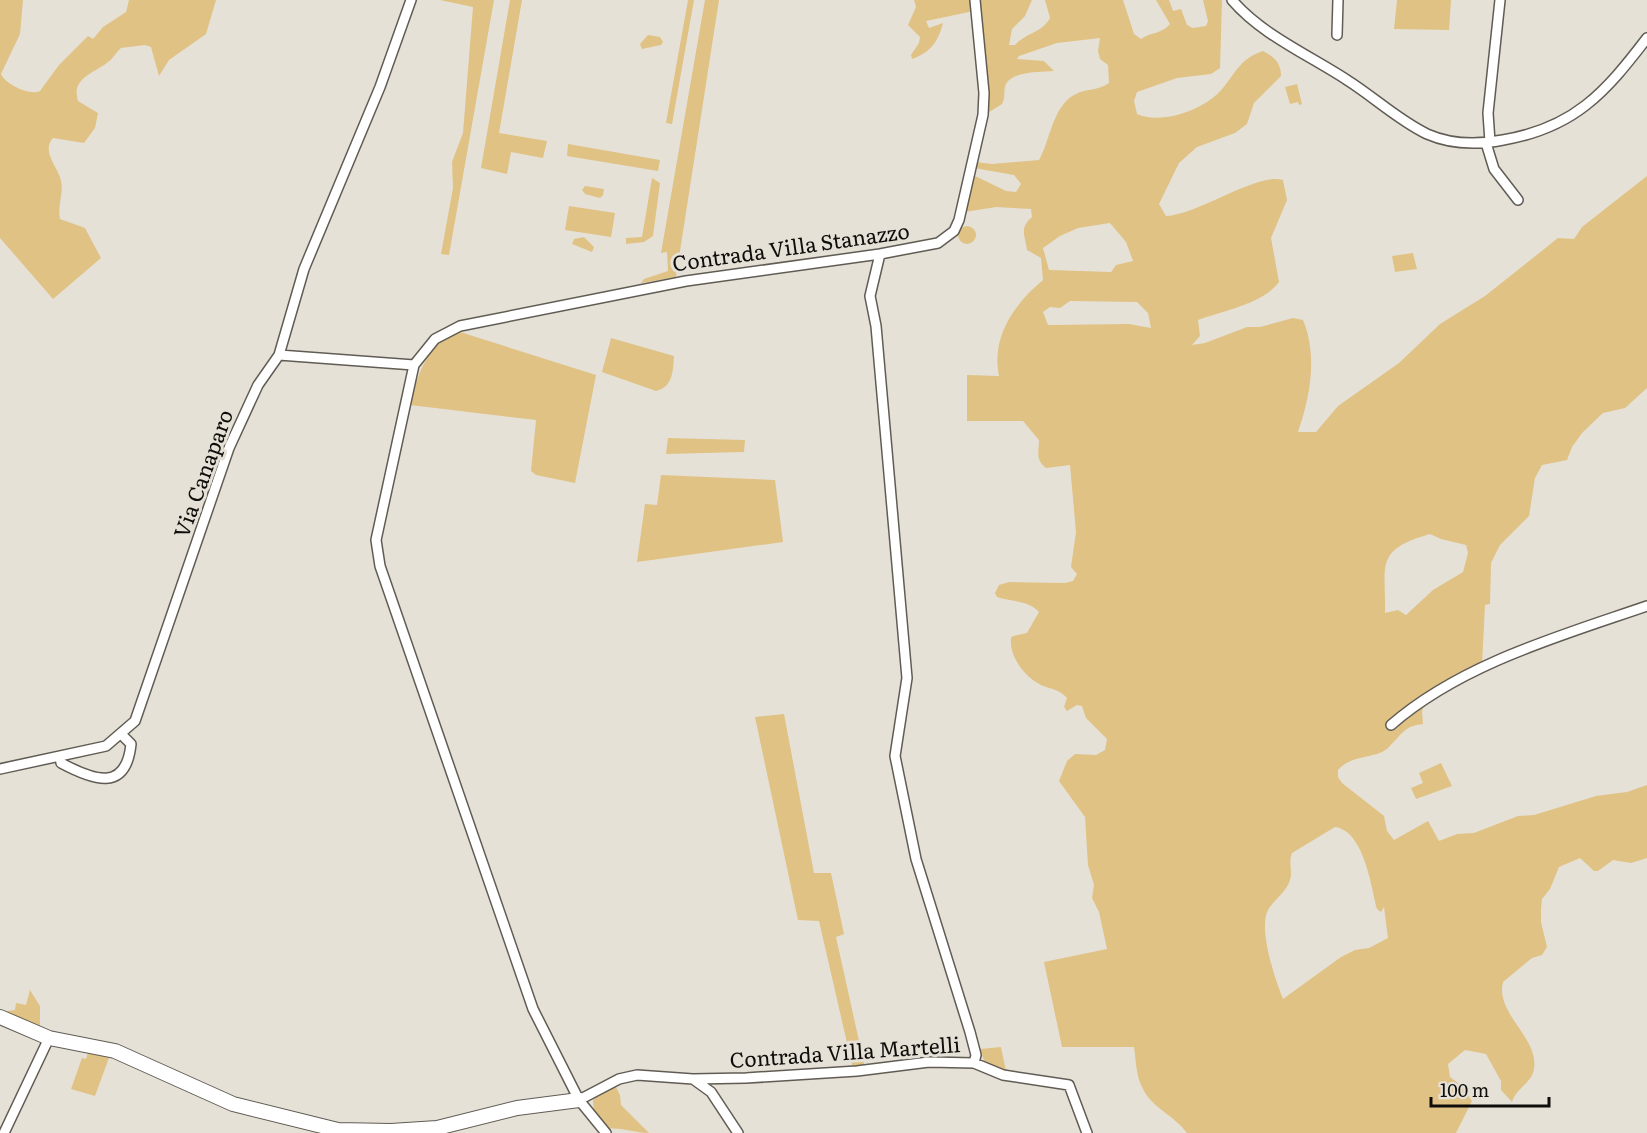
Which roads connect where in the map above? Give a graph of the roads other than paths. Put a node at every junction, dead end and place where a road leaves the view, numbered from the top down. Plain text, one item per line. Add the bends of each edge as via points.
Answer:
1 (411, 0) edge
2 (975, 0) edge
3 (1232, 0) edge
4 (1338, 0) edge
5 (1500, 0) edge
6 (1337, 35) dead end
7 (1647, 38) edge
8 (1488, 143) junction
9 (1518, 200) dead end
10 (880, 254) junction
11 (279, 355) junction
12 (414, 365) junction
13 (1647, 606) edge
14 (1391, 725) dead end
15 (122, 735) junction
16 (60, 756) junction
17 (0, 769) edge
18 (0, 1017) edge
19 (48, 1038) junction
20 (974, 1063) junction
21 (693, 1079) junction
22 (579, 1100) junction
23 (3, 1133) edge
24 (606, 1133) edge
25 (738, 1133) edge
26 (1087, 1133) edge

1 - 11 street, Via Canaparo via 380,87 304,269
2 - 10 street, Contrada Villa Stanazzo via 983,115 959,220 954,231 939,243
3 - 8 street via 1258,24 1412,125 1446,141
4 - 6 street
5 - 8 street
7 - 8 street via 1615,79 1581,111 1540,132
8 - 9 street via 1494,169
10 - 12 street, Contrada Villa Stanazzo via 686,281 460,326 435,339
10 - 20 street via 870,296 876,326 907,678 895,756 916,859 974,1046
11 - 12 street
11 - 15 street, Via Canaparo via 258,385 230,448 135,721
12 - 22 street via 376,540 380,566 533,1009
13 - 14 street via 1480,669 1413,706
15 - 16 street, Via Canaparo via 106,746
15 - 16 street via 131,744 124,768 117,776 91,778 61,763
16 - 17 street, Via Canaparo
18 - 19 street
19 - 22 street via 115,1051 233,1104 338,1130 437,1128 517,1108
19 - 23 street
20 - 21 street, Contrada Villa Martelli via 929,1062 857,1071
20 - 26 street, Contrada Villa Martelli via 1003,1075 1069,1085
21 - 22 street, Contrada Villa Martelli via 637,1075 620,1079
21 - 25 street, Contrada Villa Martelli via 711,1092
22 - 24 street

